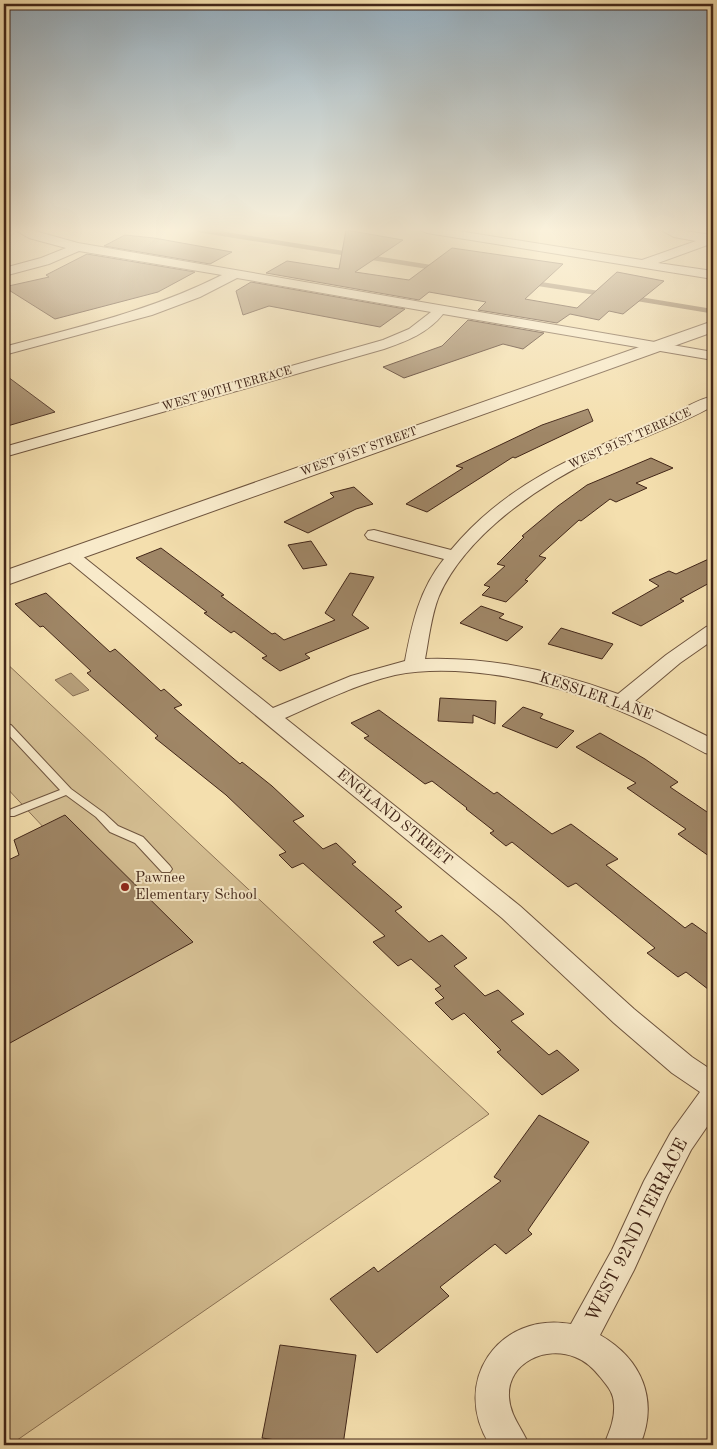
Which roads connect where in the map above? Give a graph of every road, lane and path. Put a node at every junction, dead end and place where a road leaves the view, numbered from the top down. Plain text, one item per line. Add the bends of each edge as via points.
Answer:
1 (185, 298) edge
2 (378, 298) edge
3 (441, 308) junction
4 (713, 326) edge
5 (659, 345) junction
6 (4, 351) edge
7 (713, 356) edge
8 (713, 400) edge
9 (4, 452) edge
10 (374, 535) dead end
11 (70, 555) junction
12 (456, 558) junction
13 (4, 579) edge
14 (713, 631) edge
15 (414, 666) junction
16 (621, 702) junction
17 (271, 717) junction
18 (4, 727) edge
19 (713, 748) edge
20 (67, 791) junction
21 (4, 813) edge
22 (166, 869) dead end
23 (713, 1086) edge
24 (713, 1095) edge
25 (580, 1340) junction
26 (511, 1445) edge
27 (622, 1445) edge

1 - 6 street via 147,312
2 - 3 street
3 - 5 street
3 - 9 street, WEST 90TH TERRACE via 418,330 379,346
4 - 5 street, WEST 91ST STREET
5 - 7 street
5 - 11 street, WEST 91ST STREET
8 - 12 street, WEST 91ST TERRACE via 554,474 487,524
10 - 12 street
11 - 13 street, WEST 91ST STREET
11 - 17 street, ENGLAND STREET
12 - 15 street, WEST 91ST TERRACE via 434,588 423,615
14 - 16 street
15 - 16 street, KESSLER LANE via 476,666 514,671
15 - 17 street, KESSLER LANE via 362,678
16 - 19 street, KESSLER LANE via 666,721
17 - 23 street, ENGLAND STREET via 511,912 624,1016 682,1065
18 - 20 lane
20 - 21 lane via 10,814
20 - 22 lane via 114,829 138,840
24 - 25 street, WEST 92ND TERRACE via 681,1141 624,1260
25 - 26 street via 557,1336 536,1338 516,1348 501,1363 493,1383 492,1405 499,1428
25 - 27 street via 600,1351 617,1367 628,1387 633,1410 630,1432

